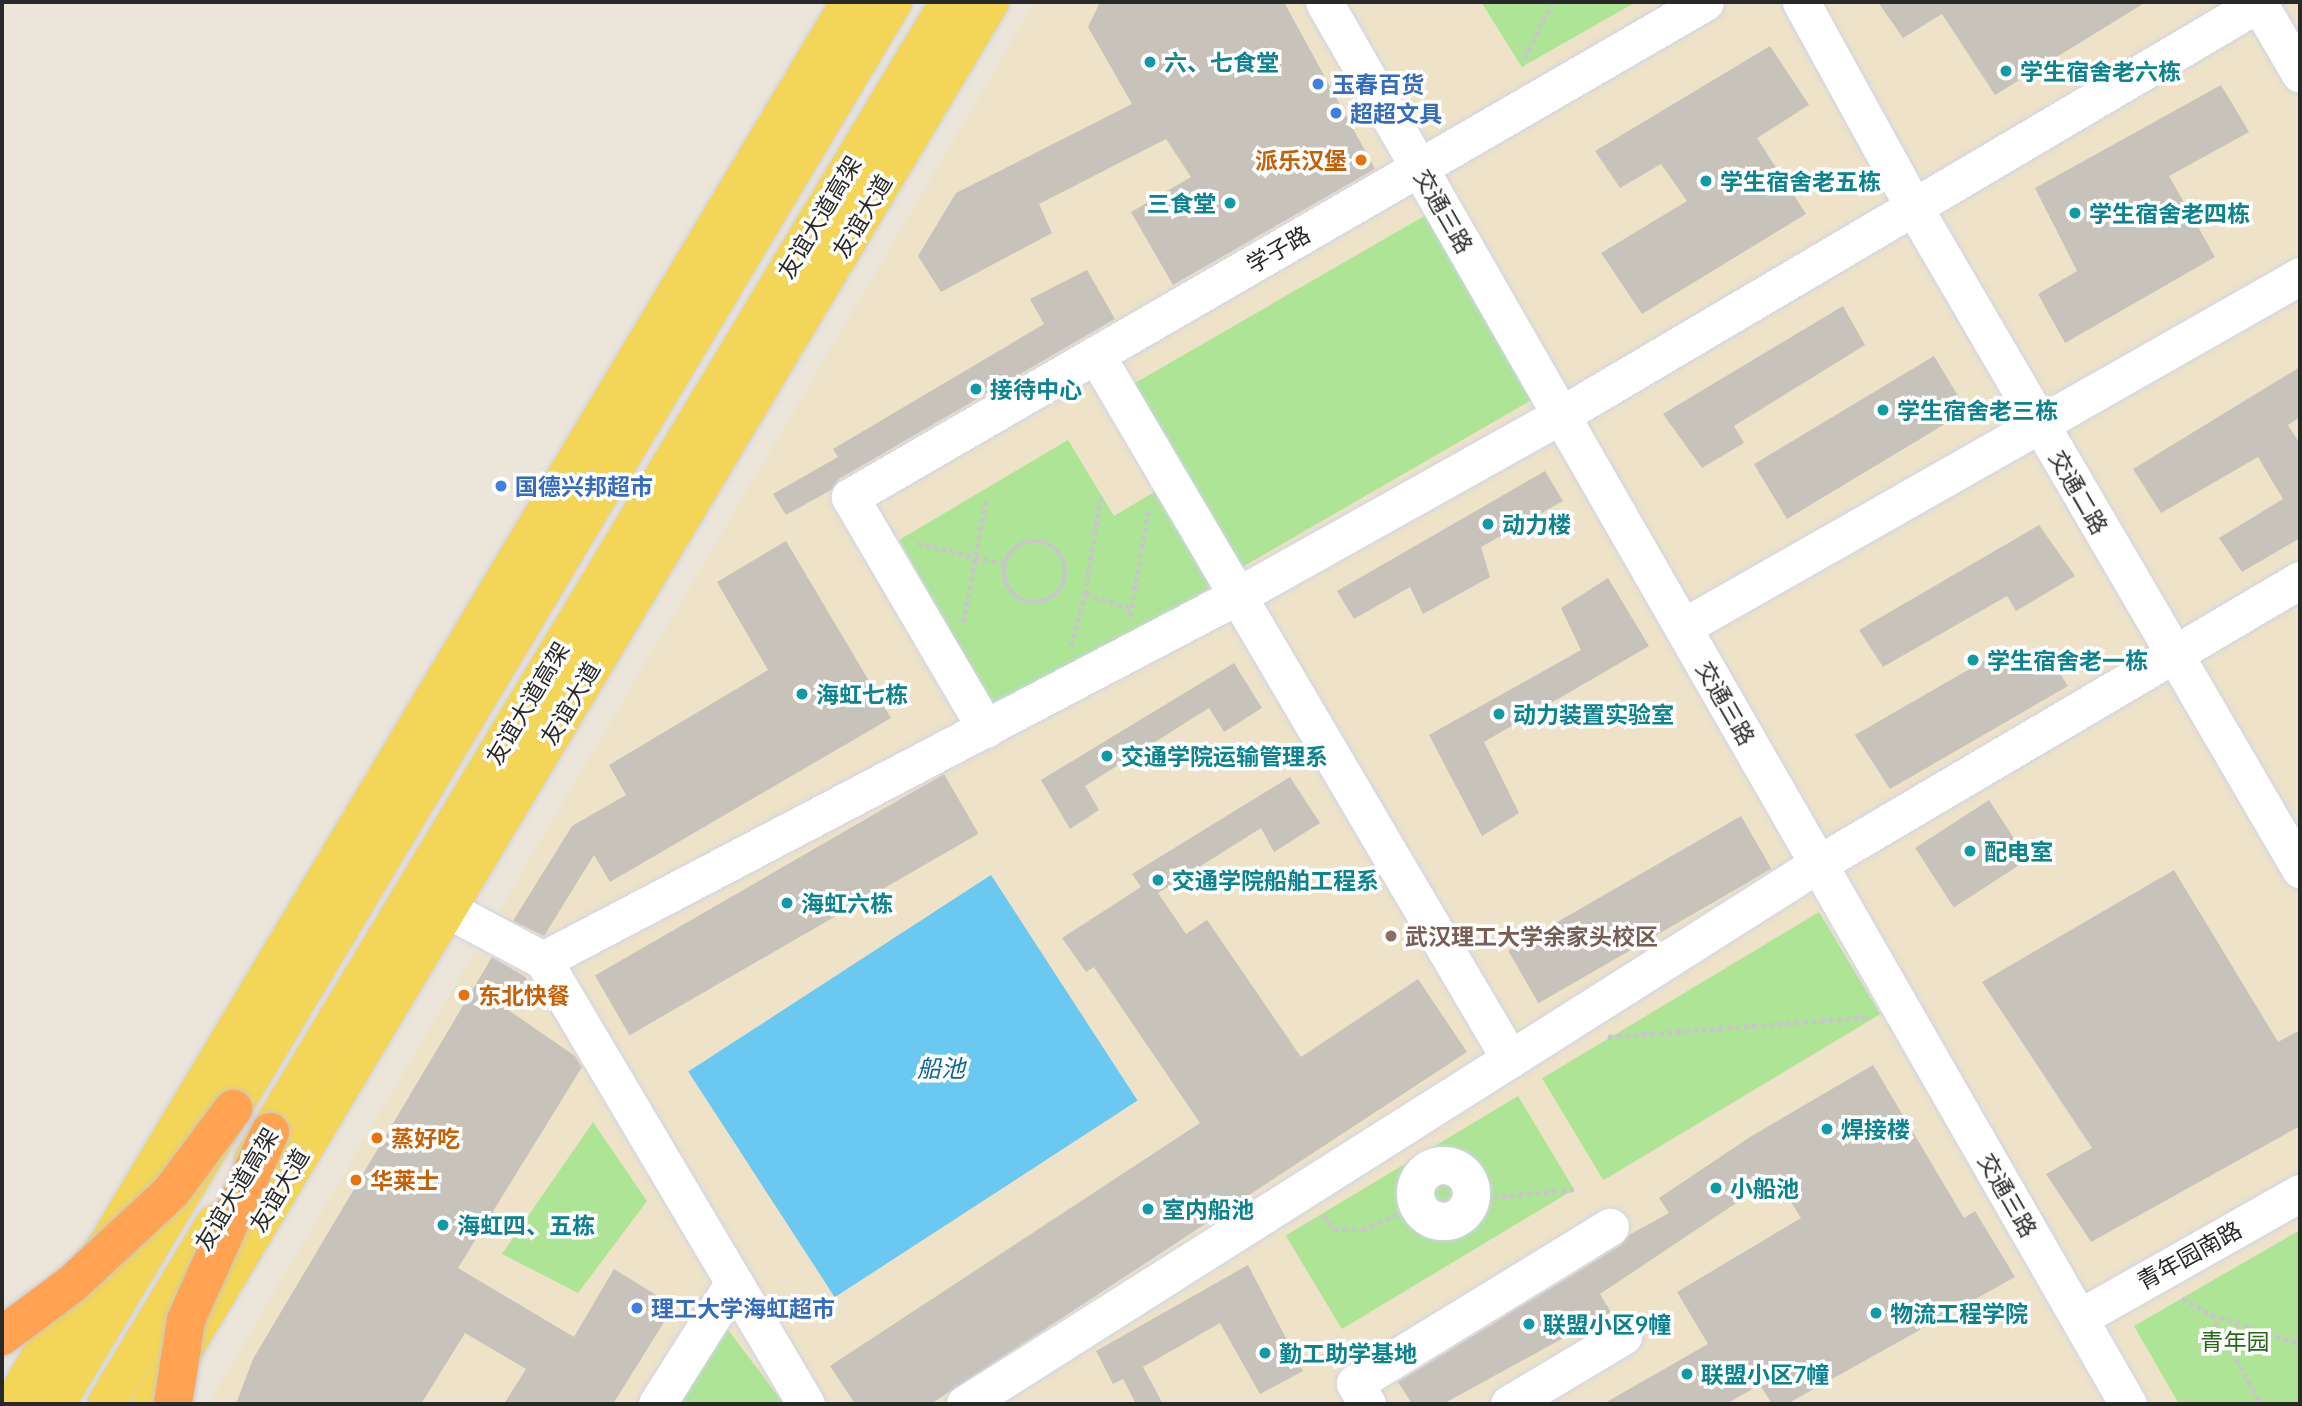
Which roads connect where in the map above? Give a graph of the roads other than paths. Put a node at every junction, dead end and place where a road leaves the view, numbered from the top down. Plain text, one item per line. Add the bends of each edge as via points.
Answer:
1 (850, 2) edge
2 (893, 2) edge
3 (948, 2) edge
4 (990, 2) edge
5 (1705, 2) edge
6 (1801, 2) edge
7 (2258, 3) edge
8 (1336, 6) edge
9 (2300, 74) edge
10 (1419, 168) junction
11 (1913, 206) junction
12 (2300, 276) edge
13 (1096, 355) junction
14 (1561, 415) junction
15 (2040, 424) junction
16 (2300, 580) edge
17 (1237, 596) junction
18 (1683, 627) junction
19 (2173, 657) junction
20 (986, 729) junction
21 (1818, 864) junction
22 (2300, 869) edge
23 (447, 909) junction
24 (543, 960) junction
25 (1510, 1059) junction
26 (233, 1109) junction
27 (270, 1132) junction
28 (2300, 1193) edge
29 (1471, 1201) road end
30 (1417, 1205) road end
31 (1610, 1227) dead end
32 (734, 1282) junction
33 (2078, 1318) junction
34 (2, 1336) edge
35 (1623, 1336) dead end
36 (12, 1404) edge
37 (56, 1404) edge
38 (106, 1404) edge
39 (151, 1404) edge
40 (173, 1404) edge
41 (657, 1404) edge
42 (806, 1404) edge
43 (965, 1404) edge
44 (1367, 1404) edge
45 (1509, 1404) edge
46 (2128, 1404) edge

1 - 36 main road
2 - 26 main road, 友谊大道高架
3 - 27 main road, 友谊大道高架
4 - 23 main road, 友谊大道
5 - 10 street, 学子路
6 - 11 street, 交通二路
7 - 9 street
7 - 11 street
8 - 10 street, 交通三路
10 - 13 street, 学子路
10 - 14 street, 交通三路
11 - 14 street
11 - 15 street, 交通二路
12 - 15 street
13 - 17 street
13 - 20 street, 学子路 via 850,497
14 - 17 street
14 - 18 street, 交通三路
15 - 18 street
15 - 19 street, 交通二路
16 - 19 street
17 - 20 street
17 - 25 street
18 - 21 street, 交通三路
19 - 21 street
19 - 22 street, 交通二路
20 - 24 street
21 - 25 street
21 - 33 street, 交通三路
23 - 24 street
23 - 39 main road, 友谊大道
24 - 32 street
25 - 43 street
26 - 34 highway, bridge via 171,1192 72,1284
26 - 37 main road, 友谊大道高架, bridge
27 - 38 main road, 友谊大道高架, bridge
27 - 40 highway, bridge via 186,1320
28 - 33 street, 青年园南路
29 - 30 street via 1461,1216 1443,1221 1430,1219
31 - 44 street via 1354,1383
32 - 41 street
32 - 42 street
33 - 46 street, 交通三路
35 - 45 street

